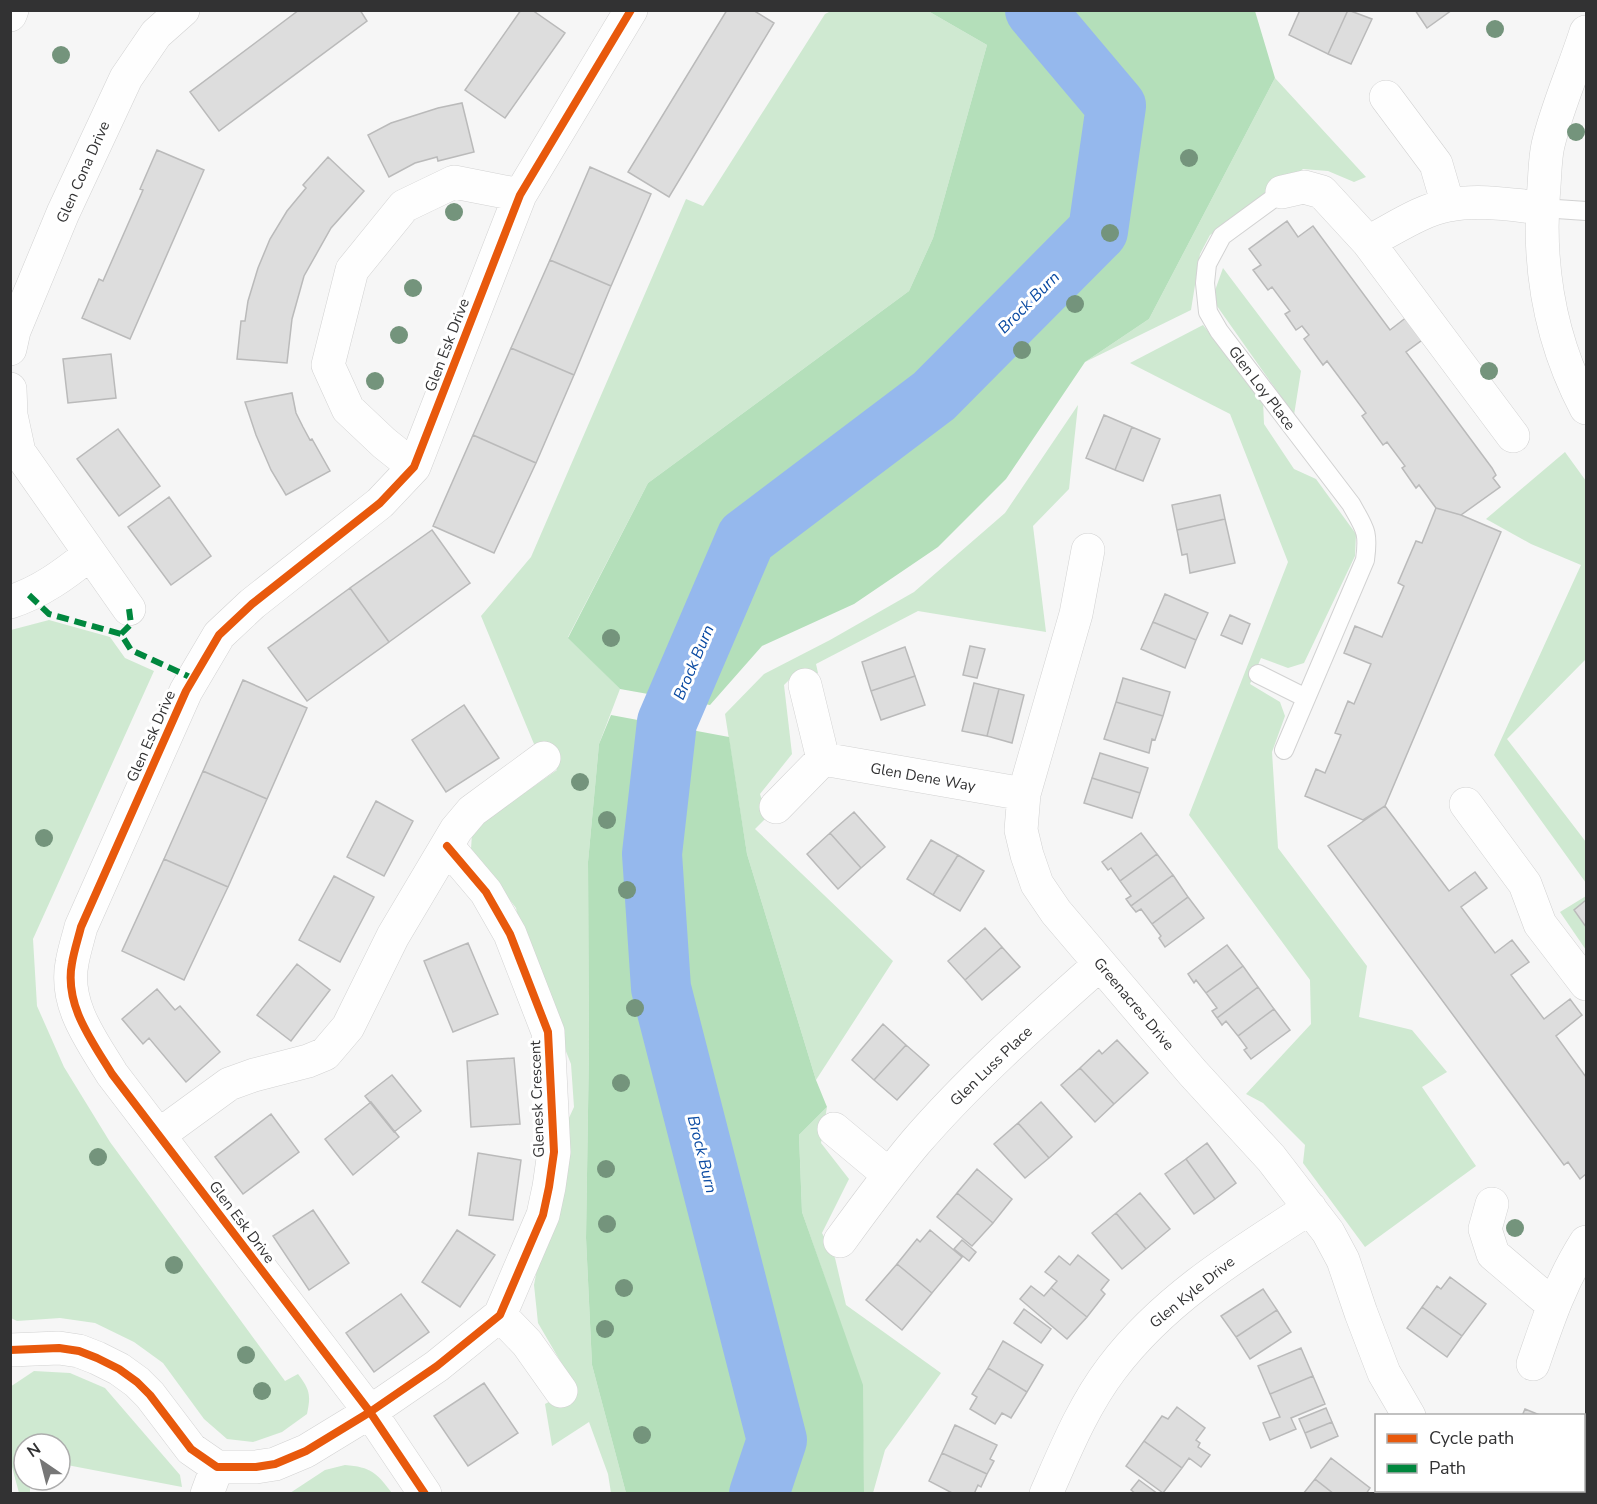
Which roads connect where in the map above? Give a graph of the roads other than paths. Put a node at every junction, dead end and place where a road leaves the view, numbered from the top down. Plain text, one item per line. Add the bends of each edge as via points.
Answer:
1 (12, 10) edge
2 (183, 10) edge
3 (631, 10) edge
4 (10, 15) edge
5 (1587, 32) edge
6 (1386, 96) dead end
7 (1282, 192) joint
8 (520, 195) junction
9 (1448, 205) junction
10 (1542, 208) junction
11 (1587, 211) edge
12 (1368, 242) junction
13 (10, 349) edge
14 (10, 389) edge
15 (1583, 395) edge
16 (1513, 436) dead end
17 (414, 467) junction
18 (1088, 550) dead end
19 (90, 554) junction
20 (10, 602) edge
21 (129, 609) dead end
22 (1258, 674) dead end
23 (805, 685) dead end
24 (1306, 698) junction
25 (1284, 750) dead end
26 (544, 758) dead end
27 (823, 759) junction
28 (1024, 794) junction
29 (1466, 804) dead end
30 (776, 807) dead end
31 (447, 846) junction
32 (1100, 964) junction
33 (1587, 984) edge
34 (834, 1129) dead end
35 (159, 1135) junction
36 (890, 1175) junction
37 (1492, 1204) dead end
38 (1310, 1208) junction
39 (840, 1241) dead end
40 (1587, 1242) edge
41 (1553, 1305) junction
42 (500, 1315) junction
43 (10, 1350) edge
44 (1533, 1364) dead end
45 (561, 1391) dead end
46 (370, 1412) junction
47 (1408, 1414) edge
48 (212, 1480) edge
49 (425, 1494) edge
50 (1046, 1494) edge

1 - 4 street
2 - 13 street, Glen Cona Drive via 156,34 126,78 59,224
3 - 8 street, Glen Esk Drive
5 - 10 street via 1547,147
6 - 9 street via 1436,164
7 - 12 street, Glen Loy Place via 1304,187 1322,192
7 - 24 lane, Glen Loy Place via 1222,236 1208,264 1205,283 1208,312 1219,331 1351,504 1368,539 1365,561
8 - 17 street, Glen Esk Drive
8 - 17 street via 454,182 404,206 352,270 328,365 348,409
9 - 10 street via 1486,203
9 - 12 street
10 - 11 lane
10 - 15 street via 1542,266 1553,325
12 - 16 street, Glen Loy Place
14 - 19 street via 19,452
17 - 35 street, Glen Esk Drive via 380,503 252,604 219,635 186,691 81,927 71,965 71,990 79,1020 112,1074
18 - 28 street, Greenacres Drive via 1076,614
19 - 20 street via 58,580
19 - 21 street
22 - 24 lane
23 - 27 street
24 - 25 lane, Glen Loy Place
26 - 31 street via 472,811
27 - 28 street, Glen Dene Way
27 - 30 street
28 - 32 street, Greenacres Drive via 1021,830 1037,884
29 - 33 street via 1525,884 1540,924
31 - 35 street via 393,936 348,1027 324,1054 229,1084
31 - 42 street, Glenesk Crescent via 486,892 510,934 548,1032 554,1152 549,1187 543,1215
32 - 36 street, Glen Luss Place via 965,1089
32 - 38 street, Greenacres Drive via 1271,1158
34 - 36 street
35 - 46 street, Glen Esk Drive
36 - 39 street, Glen Luss Place
37 - 41 street via 1485,1229 1493,1254
38 - 47 street, Greenacres Drive via 1343,1260 1384,1373
38 - 50 street, Glen Kyle Drive via 1238,1254 1149,1324 1111,1369 1083,1415
40 - 41 street via 1570,1267
41 - 44 street
42 - 45 street via 527,1343
42 - 46 street, Glenesk Crescent via 437,1366
43 - 48 street via 79,1351 119,1369 150,1395
46 - 48 street, Glenesk Crescent via 306,1451 275,1464
46 - 49 street, Glen Esk Drive

